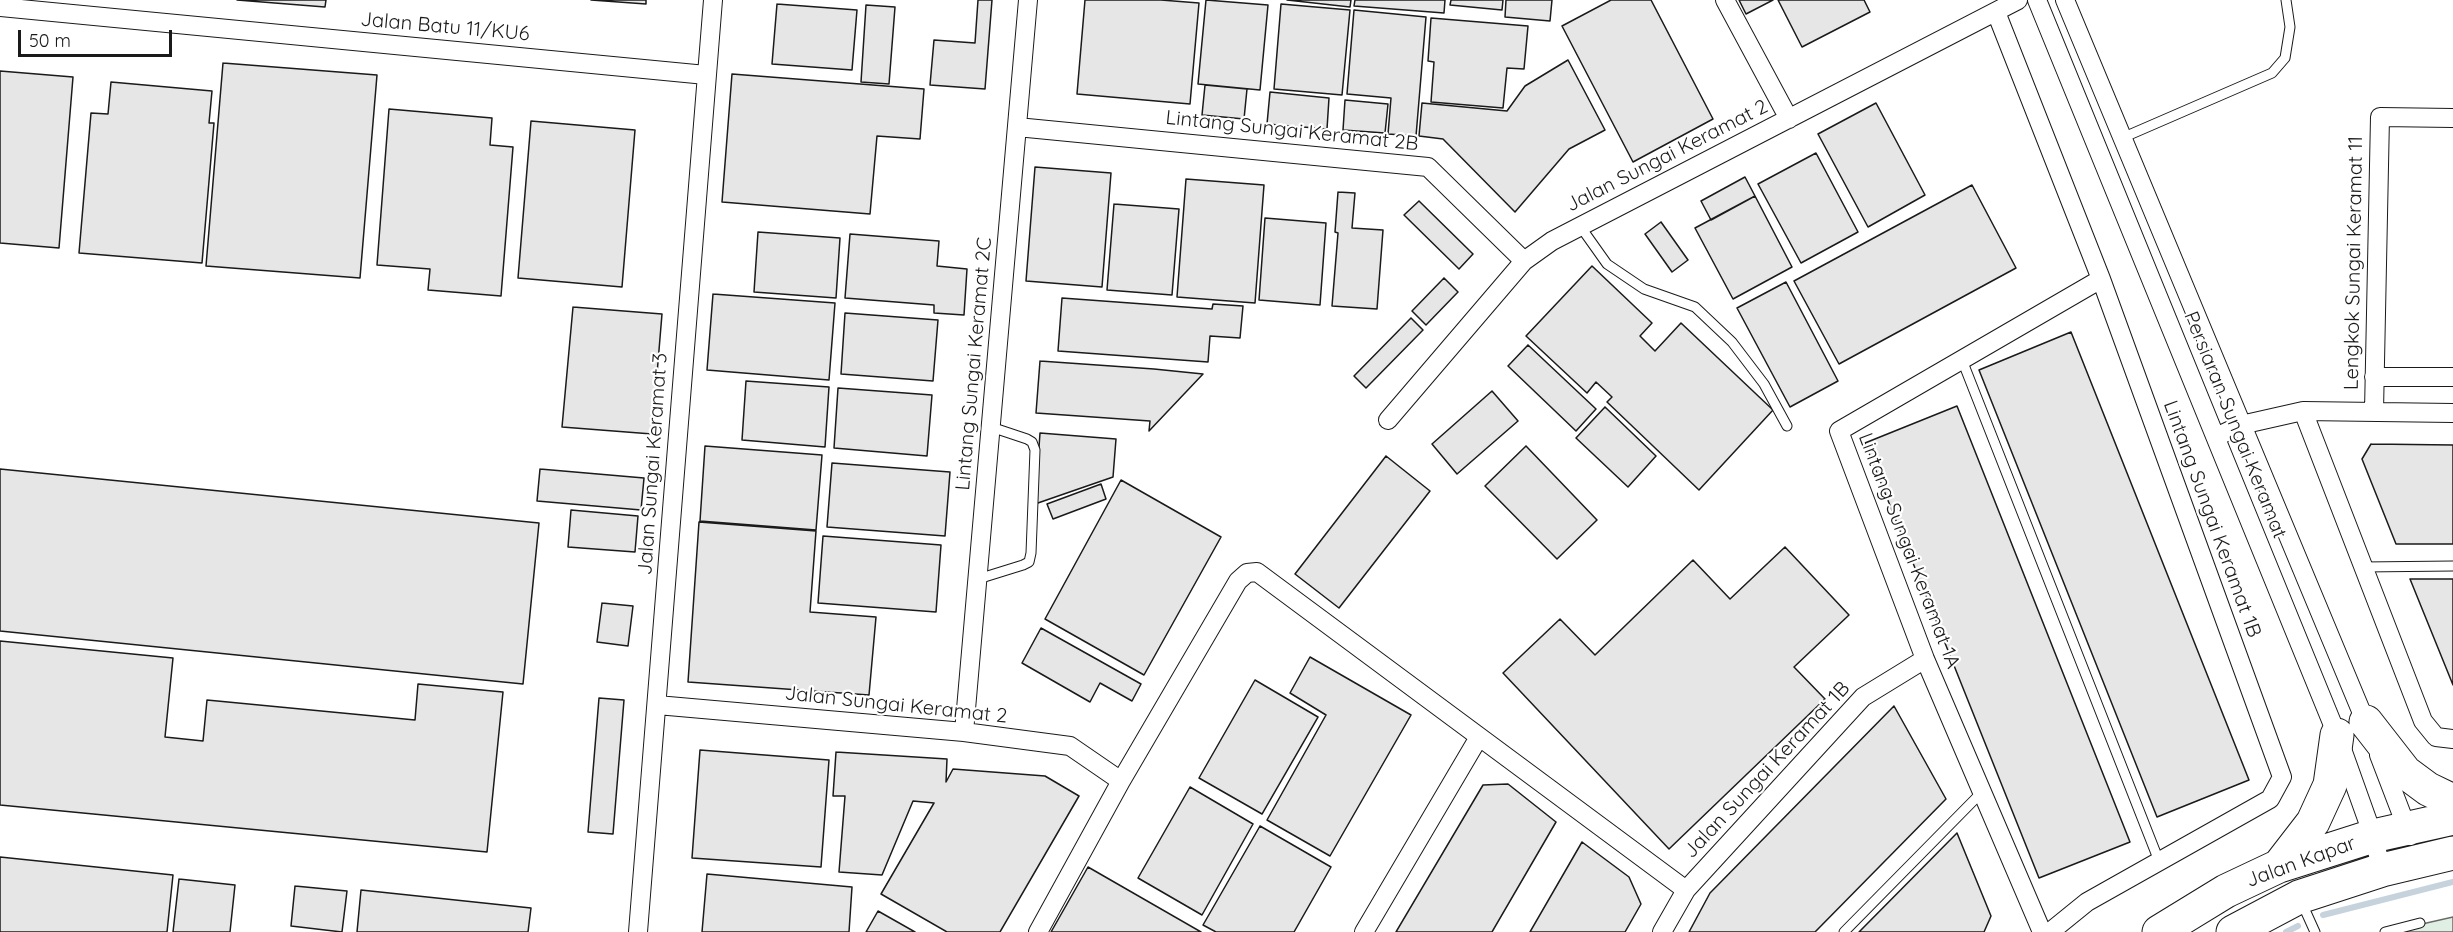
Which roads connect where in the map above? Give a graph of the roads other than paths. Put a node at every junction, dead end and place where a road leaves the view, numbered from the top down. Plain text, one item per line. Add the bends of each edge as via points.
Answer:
1 (713, 0) edge
2 (1028, 0) edge
3 (1725, 0) edge
4 (2018, 0) edge
5 (2037, 0) edge
6 (2065, 0) edge
7 (2286, 0) edge
8 (0, 7) edge
9 (1996, 12) junction
10 (706, 75) junction
11 (2453, 118) edge
12 (1789, 119) junction
13 (1017, 127) junction
14 (2122, 138) junction
15 (1580, 226) junction
16 (1524, 261) junction
17 (2101, 279) junction
18 (1962, 360) junction
19 (2374, 377) junction
20 (2453, 377) edge
21 (2303, 411) junction
22 (2374, 411) junction
23 (2453, 413) edge
24 (1388, 420) dead end
25 (2241, 425) junction
26 (1787, 426) dead end
27 (991, 427) junction
28 (2216, 437) junction
29 (2453, 566) edge
30 (2363, 567) junction
31 (978, 579) junction
32 (1925, 659) junction
33 (657, 705) junction
34 (2351, 728) junction
35 (964, 732) junction
36 (1479, 737) junction
37 (2453, 739) edge
38 (1121, 781) junction
39 (1981, 793) junction
40 (2453, 801) edge
41 (2453, 818) edge
42 (2408, 827) junction
43 (2373, 836) junction
44 (2453, 853) edge
45 (2159, 861) junction
46 (2417, 861) junction
47 (2279, 866) junction
48 (2382, 870) junction
49 (1686, 890) junction
50 (2299, 897) junction
51 (2420, 923) dead end
52 (638, 932) edge
53 (1038, 932) edge
54 (1364, 932) edge
55 (1662, 932) edge
56 (1844, 932) edge
57 (2042, 932) edge
58 (2050, 932) edge
59 (2159, 932) edge
60 (2233, 932) edge
61 (2315, 932) edge
62 (2385, 932) edge

1 - 10 street, Jalan Sungai Keramat 3
2 - 13 street, Lintang Sungai Keramat 2C
3 - 12 street
4 - 9 street, Jalan Sungai Keramat 2
5 - 28 street, Persiaran Sungai Keramat
6 - 14 street, Persiaran Sungai Keramat
7 - 14 lane via 2290,27 2285,58 2272,73
8 - 10 street, Jalan Batu 11/KU6
9 - 12 street, Jalan Sungai Keramat 2
9 - 17 street, Lintang Sungai Keramat 1B
10 - 33 street, Jalan Sungai Keramat 3
11 - 19 street, Lengkok Sungai Keramat 11 via 2380,117
12 - 15 street, Jalan Sungai Keramat 2
13 - 16 street, Lintang Sungai Keramat 2B via 1428,167
13 - 27 street, Lintang Sungai Keramat 2C
14 - 25 street, Persiaran Sungai Keramat
15 - 16 street, Jalan Sungai Keramat 2
15 - 26 lane via 1607,264 1644,289 1695,307 1732,342 1764,384
16 - 24 street, Jalan Sungai Keramat 2
17 - 18 street, Lintang Sungai Keramat 1A
17 - 45 street, Lintang Sungai Keramat 1B via 2282,777 2270,799
18 - 32 street, Lintang Sungai Keramat 1A via 1839,431
18 - 45 lane
19 - 20 street
19 - 22 street, Lengkok Sungai Keramat 11
21 - 22 street
21 - 25 street
21 - 30 street
22 - 23 street
25 - 28 street
25 - 34 street, Persiaran Sungai Keramat
27 - 31 street, Lintang Sungai Keramat 2C
27 - 31 lane via 1027,439 1035,450 1031,553 1029,562 1023,566
28 - 34 street, Persiaran Sungai Keramat
29 - 30 lane
30 - 37 street via 2423,721 2436,737
31 - 35 street, Lintang Sungai Keramat 2C
32 - 39 street, Lintang Sungai Keramat 1A
32 - 49 street, Jalan Sungai Keramat 1B via 1863,697
33 - 35 street, Jalan Sungai Keramat 2
33 - 52 street, Jalan Sungai Keramat 3
34 - 40 highway via 2428,789
34 - 42 street, Persiaran Sungai Keramat
34 - 43 street, Persiaran Sungai Keramat
34 - 47 highway via 2313,822
35 - 38 street, Jalan Sungai Keramat 2 via 1071,746
36 - 38 street via 1257,572 1247,573 1238,581
36 - 49 street
36 - 54 street
38 - 53 street
39 - 56 lane
39 - 57 street, Lintang Sungai Keramat 1A
41 - 42 highway, Jalan Kapar
42 - 43 highway, Jalan Kapar
42 - 46 street, Persiaran Sungai Keramat
43 - 47 highway, Jalan Kapar
43 - 48 street, Persiaran Sungai Keramat
44 - 46 highway, Jalan Kapar
45 - 58 street, Lintang Sungai Keramat 1B via 2087,902
46 - 48 highway, Jalan Kapar
47 - 59 highway, Jalan Kapar via 2226,891
48 - 50 highway, Jalan Kapar
49 - 55 street, Jalan Sungai Keramat 1B
50 - 60 highway, Jalan Kapar
50 - 61 lane
51 - 62 lane

